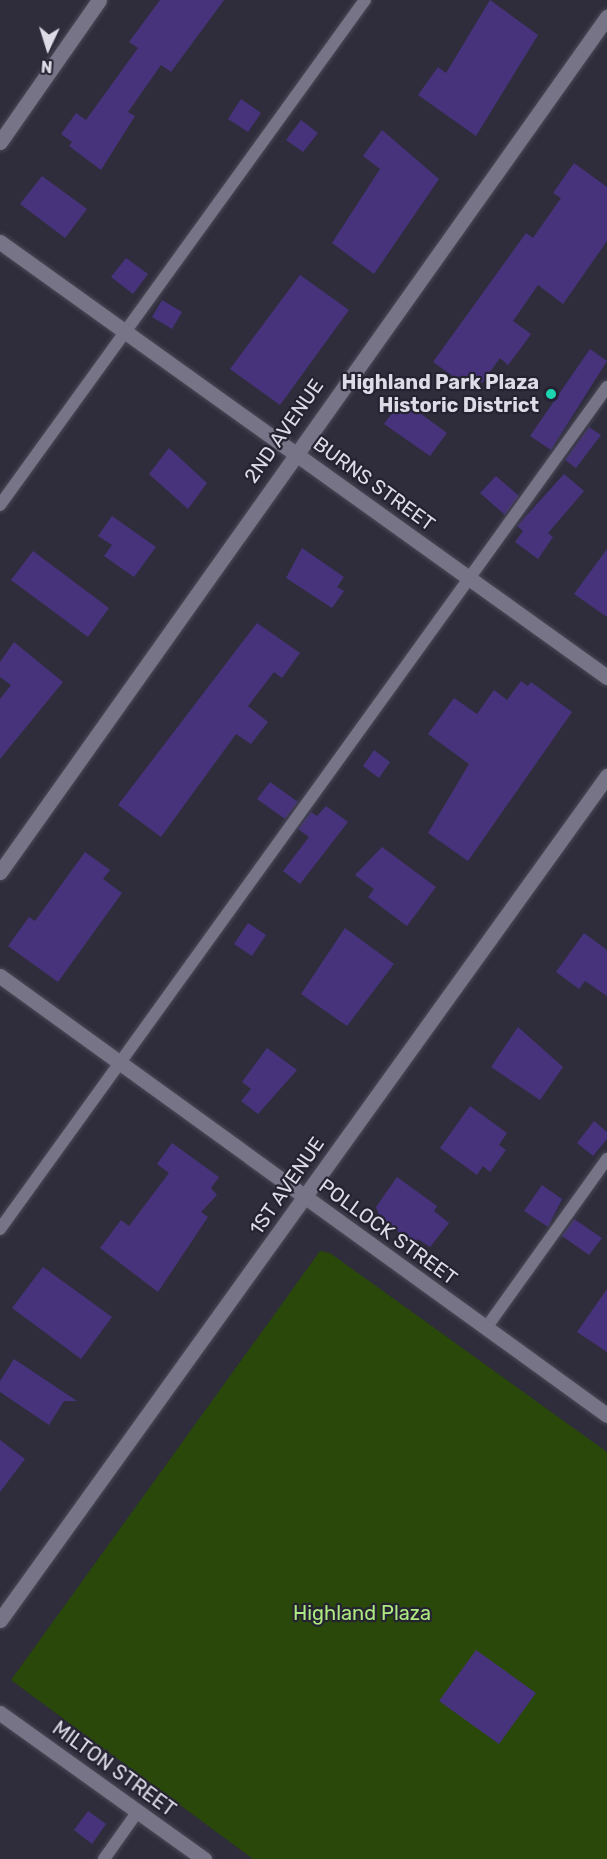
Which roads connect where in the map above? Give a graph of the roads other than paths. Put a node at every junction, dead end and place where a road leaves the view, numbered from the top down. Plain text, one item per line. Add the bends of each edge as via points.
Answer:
1 (99, 0) edge
2 (365, 0) edge
3 (607, 17) edge
4 (0, 142) edge
5 (0, 242) edge
6 (126, 332) junction
7 (607, 387) edge
8 (294, 452) junction
9 (0, 505) edge
10 (470, 579) junction
11 (607, 678) edge
12 (607, 776) edge
13 (0, 872) edge
14 (0, 976) edge
15 (119, 1065) junction
16 (607, 1159) edge
17 (304, 1197) junction
18 (0, 1229) edge
19 (486, 1328) junction
20 (607, 1415) edge
21 (0, 1620) edge
22 (0, 1713) edge
23 (138, 1811) junction
24 (104, 1859) edge
25 (204, 1859) edge

1 - 4 street
2 - 6 lane
3 - 8 street, 2ND AVENUE
5 - 6 street, BURNS STREET
6 - 8 street, BURNS STREET
6 - 9 lane
7 - 10 lane
8 - 10 street, BURNS STREET
8 - 13 street, 2ND AVENUE
10 - 11 street, BURNS STREET
10 - 15 lane
12 - 17 street, 1ST AVENUE
14 - 15 street, POLLOCK STREET
15 - 17 street, POLLOCK STREET
15 - 18 lane
16 - 19 lane
17 - 19 street, POLLOCK STREET
17 - 21 street, 1ST AVENUE
19 - 20 street, POLLOCK STREET
22 - 23 street, MILTON STREET
23 - 24 lane
23 - 25 street, MILTON STREET

